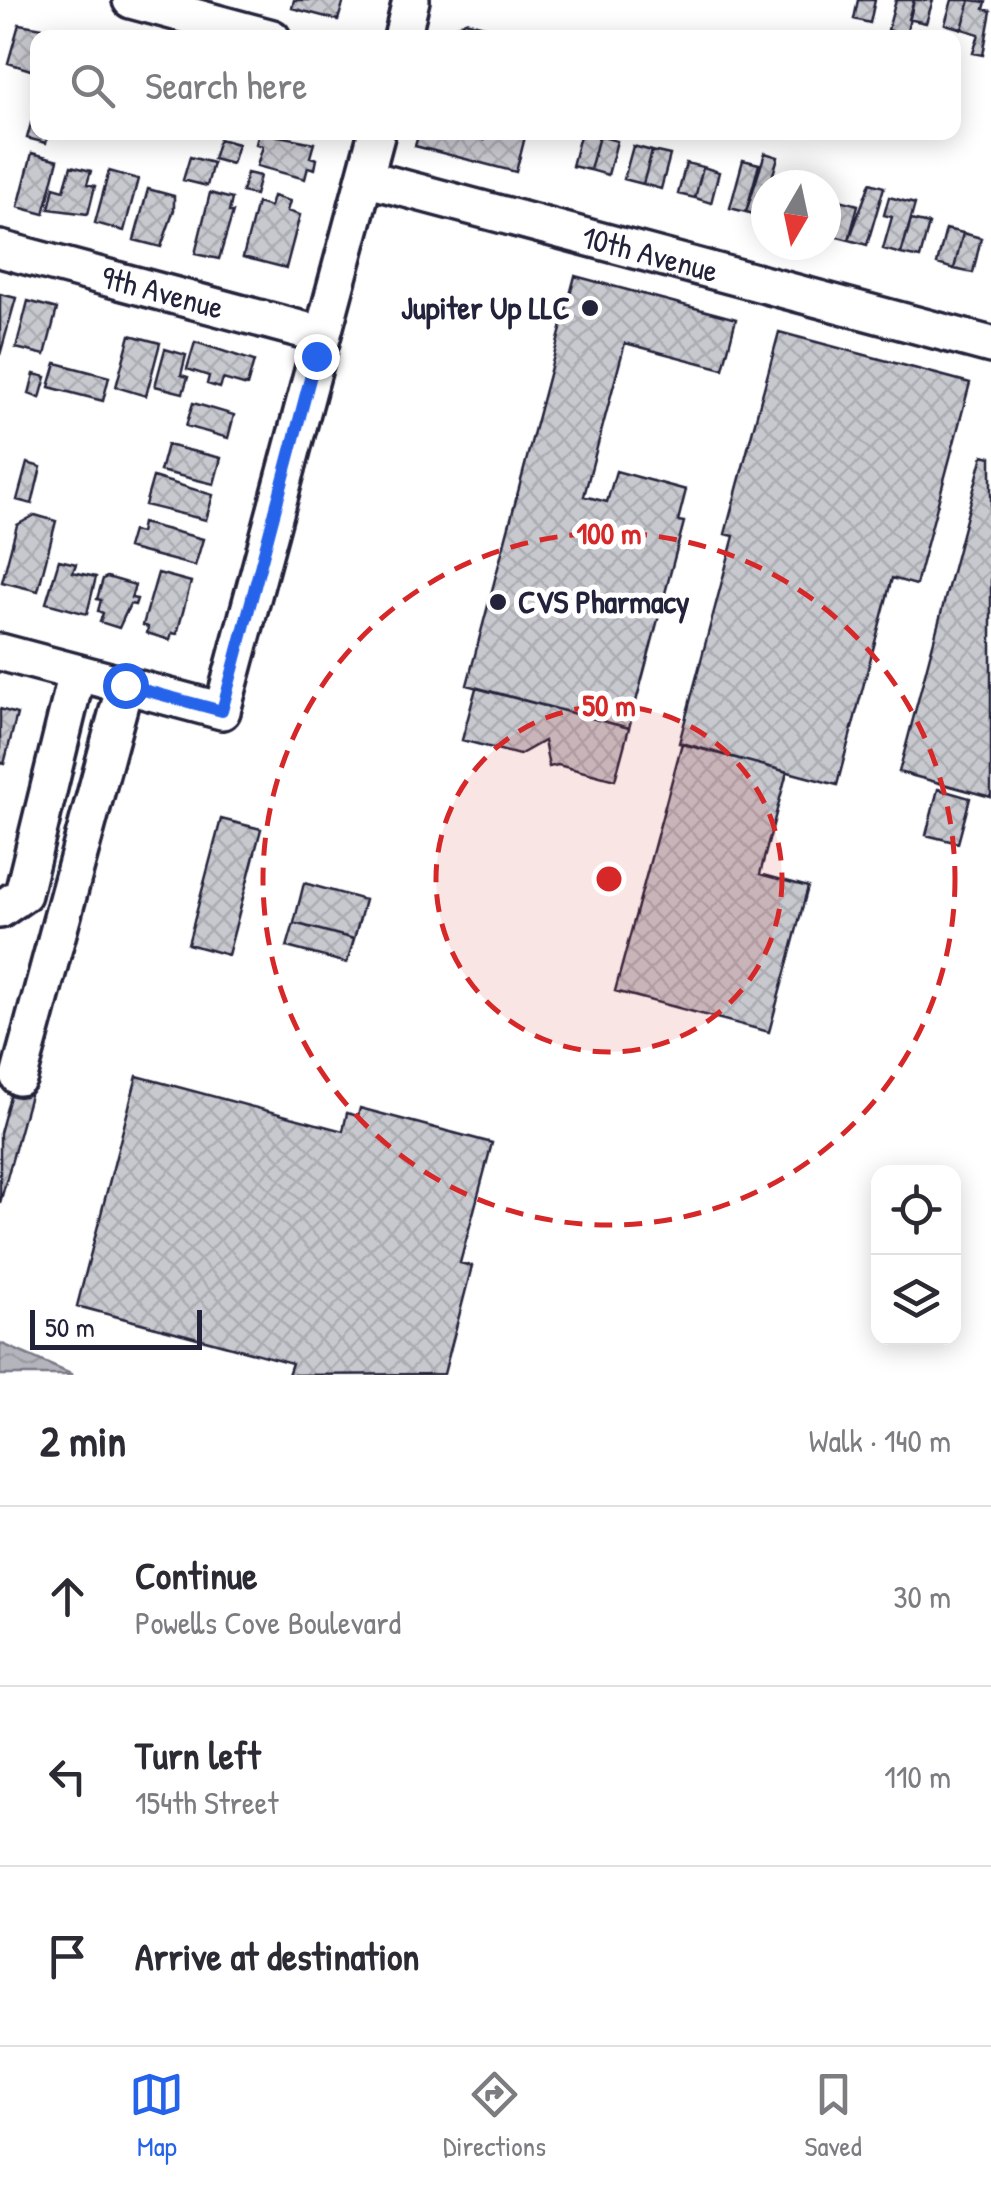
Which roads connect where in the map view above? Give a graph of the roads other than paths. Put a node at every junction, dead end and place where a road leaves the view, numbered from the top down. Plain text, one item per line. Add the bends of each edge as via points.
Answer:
1 (132, 0) edge
2 (412, 0) edge
3 (243, 30) edge
4 (404, 30) edge
5 (374, 140) edge
6 (364, 178) junction
7 (0, 248) edge
8 (322, 335) junction
9 (991, 345) edge
10 (0, 652) edge
11 (77, 672) junction
12 (125, 685) junction
13 (0, 910) edge
14 (19, 1078) dead end

1 - 3 street
2 - 4 street
5 - 6 street
6 - 8 street
6 - 9 street, 10th Avenue
7 - 8 street, 9th Avenue
8 - 12 street via 222,711
10 - 11 street
11 - 12 street
11 - 13 street via 23,894
12 - 14 street

